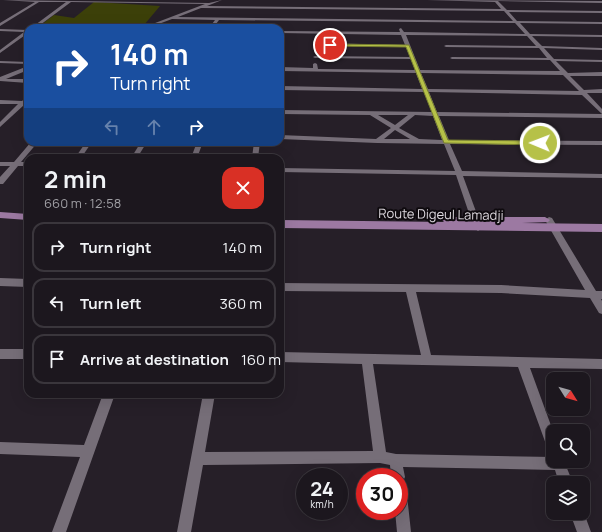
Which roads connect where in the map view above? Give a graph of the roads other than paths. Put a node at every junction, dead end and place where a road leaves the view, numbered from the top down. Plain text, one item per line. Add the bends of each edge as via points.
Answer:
1 (5, 0) edge
2 (39, 0) edge
3 (71, 0) edge
4 (220, 0) edge
5 (390, 0) edge
6 (429, 0) edge
7 (496, 0) edge
8 (100, 1) edge
9 (131, 1) edge
10 (161, 1) edge
11 (192, 1) edge
12 (552, 1) edge
13 (602, 2) edge
14 (210, 3) junction
15 (283, 6) junction
16 (200, 7) junction
17 (393, 9) junction
18 (506, 11) junction
19 (564, 11) junction
20 (602, 12) edge
21 (171, 18) junction
22 (218, 18) junction
23 (281, 19) junction
24 (398, 21) junction
25 (516, 22) junction
26 (579, 22) junction
27 (602, 22) edge
28 (38, 24) edge
29 (155, 24) edge
30 (214, 24) edge
31 (280, 24) edge
32 (0, 25) edge
33 (584, 27) dead end
34 (0, 30) edge
35 (24, 31) edge
36 (284, 32) edge
37 (590, 32) dead end
38 (316, 33) junction
39 (24, 34) edge
40 (403, 34) junction
41 (440, 34) junction
42 (529, 35) junction
43 (595, 36) junction
44 (602, 36) edge
45 (315, 44) junction
46 (408, 46) junction
47 (446, 46) junction
48 (541, 47) junction
49 (602, 49) edge
50 (0, 52) edge
51 (315, 57) junction
52 (412, 58) junction
53 (553, 60) junction
54 (602, 61) edge
55 (0, 62) edge
56 (24, 63) edge
57 (457, 65) junction
58 (284, 69) edge
59 (24, 70) edge
60 (316, 70) junction
61 (417, 72) junction
62 (567, 74) junction
63 (602, 74) edge
64 (0, 79) edge
65 (24, 81) edge
66 (284, 88) edge
67 (424, 91) junction
68 (602, 91) edge
69 (585, 92) junction
70 (0, 102) edge
71 (24, 103) edge
72 (24, 104) edge
73 (602, 107) edge
74 (284, 112) edge
75 (370, 112) junction
76 (602, 112) edge
77 (415, 114) junction
78 (435, 114) junction
79 (602, 116) edge
80 (0, 124) edge
81 (395, 127) junction
82 (284, 137) edge
83 (377, 141) junction
84 (418, 141) junction
85 (446, 142) junction
86 (602, 143) edge
87 (32, 146) edge
88 (25, 154) edge
89 (24, 155) edge
90 (0, 164) edge
91 (16, 164) junction
92 (24, 164) edge
93 (284, 170) edge
94 (459, 173) junction
95 (602, 176) edge
96 (0, 182) edge
97 (0, 214) edge
98 (24, 216) edge
99 (284, 218) edge
100 (602, 221) edge
101 (284, 224) edge
102 (477, 224) junction
103 (551, 224) junction
104 (602, 228) edge
105 (0, 282) edge
106 (24, 283) edge
107 (284, 287) edge
108 (410, 288) junction
109 (598, 295) edge
110 (602, 310) edge
111 (0, 354) edge
112 (24, 354) edge
113 (284, 358) edge
114 (367, 359) junction
115 (427, 359) junction
116 (522, 362) junction
117 (602, 364) edge
118 (108, 398) edge
119 (208, 398) edge
120 (546, 428) edge
121 (0, 448) edge
122 (88, 451) junction
123 (380, 458) junction
124 (197, 459) junction
125 (396, 460) junction
126 (546, 462) edge
127 (397, 468) edge
128 (403, 520) edge
129 (580, 520) edge
130 (60, 532) edge
131 (184, 532) edge
132 (404, 532) edge
133 (584, 532) edge

1 - 2 street
2 - 3 street
2 - 32 street
3 - 8 street
3 - 28 street
4 - 14 street
5 - 17 street
6 - 7 street
7 - 12 street
7 - 18 street
8 - 9 street
9 - 10 street
10 - 11 street
11 - 14 street
12 - 13 street
12 - 19 street
14 - 16 street
15 - 16 street
15 - 17 street
15 - 23 street
16 - 21 street
17 - 18 street
17 - 24 street
18 - 19 street
18 - 25 street
19 - 20 street
19 - 26 street
21 - 22 street
21 - 29 street
22 - 23 street
22 - 30 street
23 - 24 street
23 - 31 street
24 - 25 street
24 - 40 street
25 - 26 street
25 - 42 street
26 - 27 street
26 - 33 street
34 - 35 street
36 - 38 street
37 - 43 street
38 - 40 street
38 - 45 street
39 - 50 street
40 - 41 street
40 - 46 street
41 - 42 street
41 - 47 street
42 - 43 street
42 - 48 street
43 - 44 street
45 - 46 street
45 - 51 street
46 - 52 street
47 - 48 street
47 - 57 street
48 - 49 street
48 - 53 street
51 - 52 street
51 - 60 street
52 - 61 street
53 - 54 street
53 - 57 street
53 - 62 street
55 - 56 street
57 - 61 street
57 - 62 street
58 - 60 street
59 - 64 street
60 - 61 street
61 - 67 street
62 - 63 street
62 - 69 street
64 - 65 street
66 - 67 street
67 - 69 street
67 - 78 street
68 - 69 street
69 - 73 street
69 - 76 street
70 - 71 street
72 - 80 street
74 - 75 street
75 - 77 street
75 - 81 street
77 - 78 street
77 - 81 street
78 - 79 street
78 - 85 street
81 - 83 street
81 - 84 street
82 - 83 street
83 - 84 street
84 - 85 street
85 - 86 street
85 - 94 street
87 - 88 street
89 - 91 street
90 - 91 street
91 - 92 street
91 - 96 street
93 - 94 street
94 - 95 street
94 - 102 street
97 - 98 main road
99 - 102 main road, Route Digeul Lamadji
100 - 103 main road, Route Digeul Lamadji
101 - 102 main road, Route Digeul Lamadji
102 - 103 main road, Route Digeul Lamadji
103 - 104 main road, Route Digeul Lamadji
103 - 109 street
105 - 106 street
107 - 108 street
108 - 109 street via 501,289
108 - 115 street
109 - 110 street
111 - 112 street
113 - 114 street
114 - 115 street
114 - 123 street
115 - 116 street
116 - 117 street
116 - 120 street
118 - 122 street
119 - 124 street
121 - 122 street
122 - 130 street
123 - 124 street
123 - 125 street
124 - 131 street
125 - 126 street
125 - 127 street
128 - 132 street
129 - 133 street

